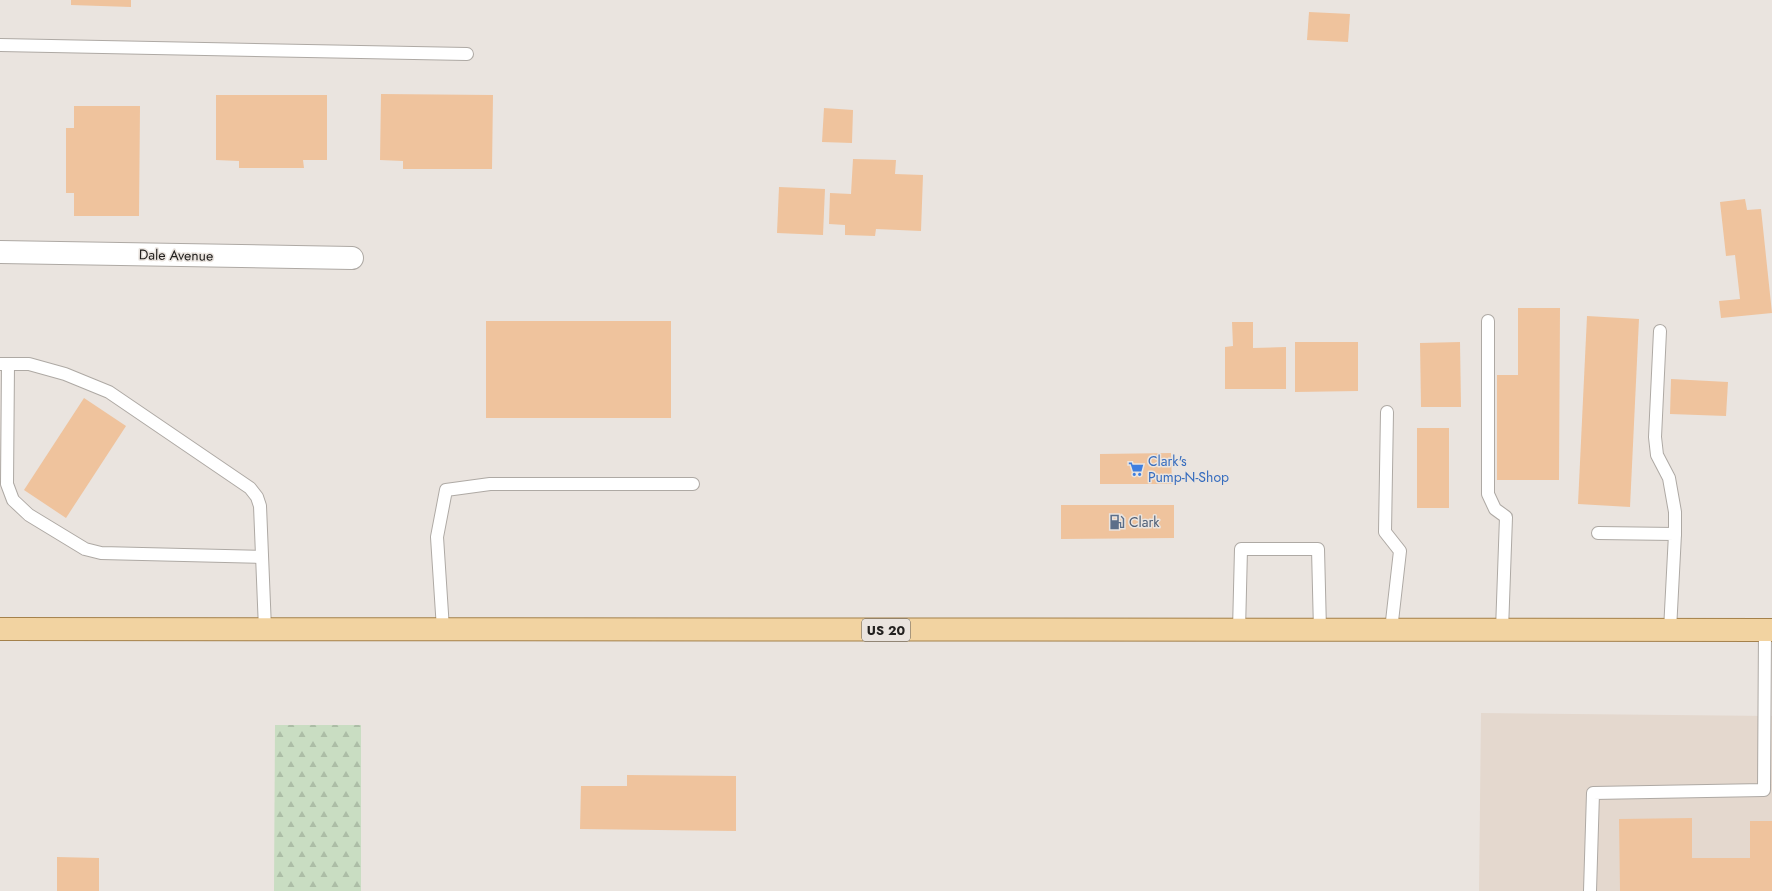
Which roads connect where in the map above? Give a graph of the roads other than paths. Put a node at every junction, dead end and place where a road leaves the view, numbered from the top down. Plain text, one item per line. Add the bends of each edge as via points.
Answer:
1 (0, 45) edge
2 (467, 54) dead end
3 (0, 252) edge
4 (352, 258) dead end
5 (1488, 321) dead end
6 (1660, 331) dead end
7 (4, 364) edge
8 (1387, 412) dead end
9 (693, 484) dead end
10 (1598, 533) dead end
11 (1675, 534) junction
12 (262, 557) junction
13 (0, 629) edge
14 (265, 629) junction
15 (443, 629) junction
16 (1239, 630) junction
17 (1320, 630) junction
18 (1391, 630) junction
19 (1502, 630) junction
20 (1670, 630) junction
21 (1768, 630) edge
22 (1590, 891) edge

1 - 2 lane
3 - 4 street, Dale Avenue
5 - 19 lane via 1488,494 1495,510 1506,517
6 - 11 lane via 1655,436 1657,455 1669,478 1675,512
7 - 12 lane via 29,364 58,372 109,392 250,488 260,506
7 - 12 lane via 7,484 13,500 28,515 85,549 101,553
8 - 18 lane via 1385,532 1400,551
9 - 15 lane via 490,484 446,490 437,537
10 - 11 lane
11 - 20 lane
12 - 14 lane
13 - 14 main road, US 20
14 - 15 main road, US 20
15 - 16 main road, US 20
16 - 17 main road, US 20
16 - 17 lane via 1241,549 1318,549
17 - 18 main road, US 20
18 - 19 main road, US 20
19 - 20 main road, US 20
20 - 21 main road, US 20
21 - 22 lane via 1764,790 1593,793

